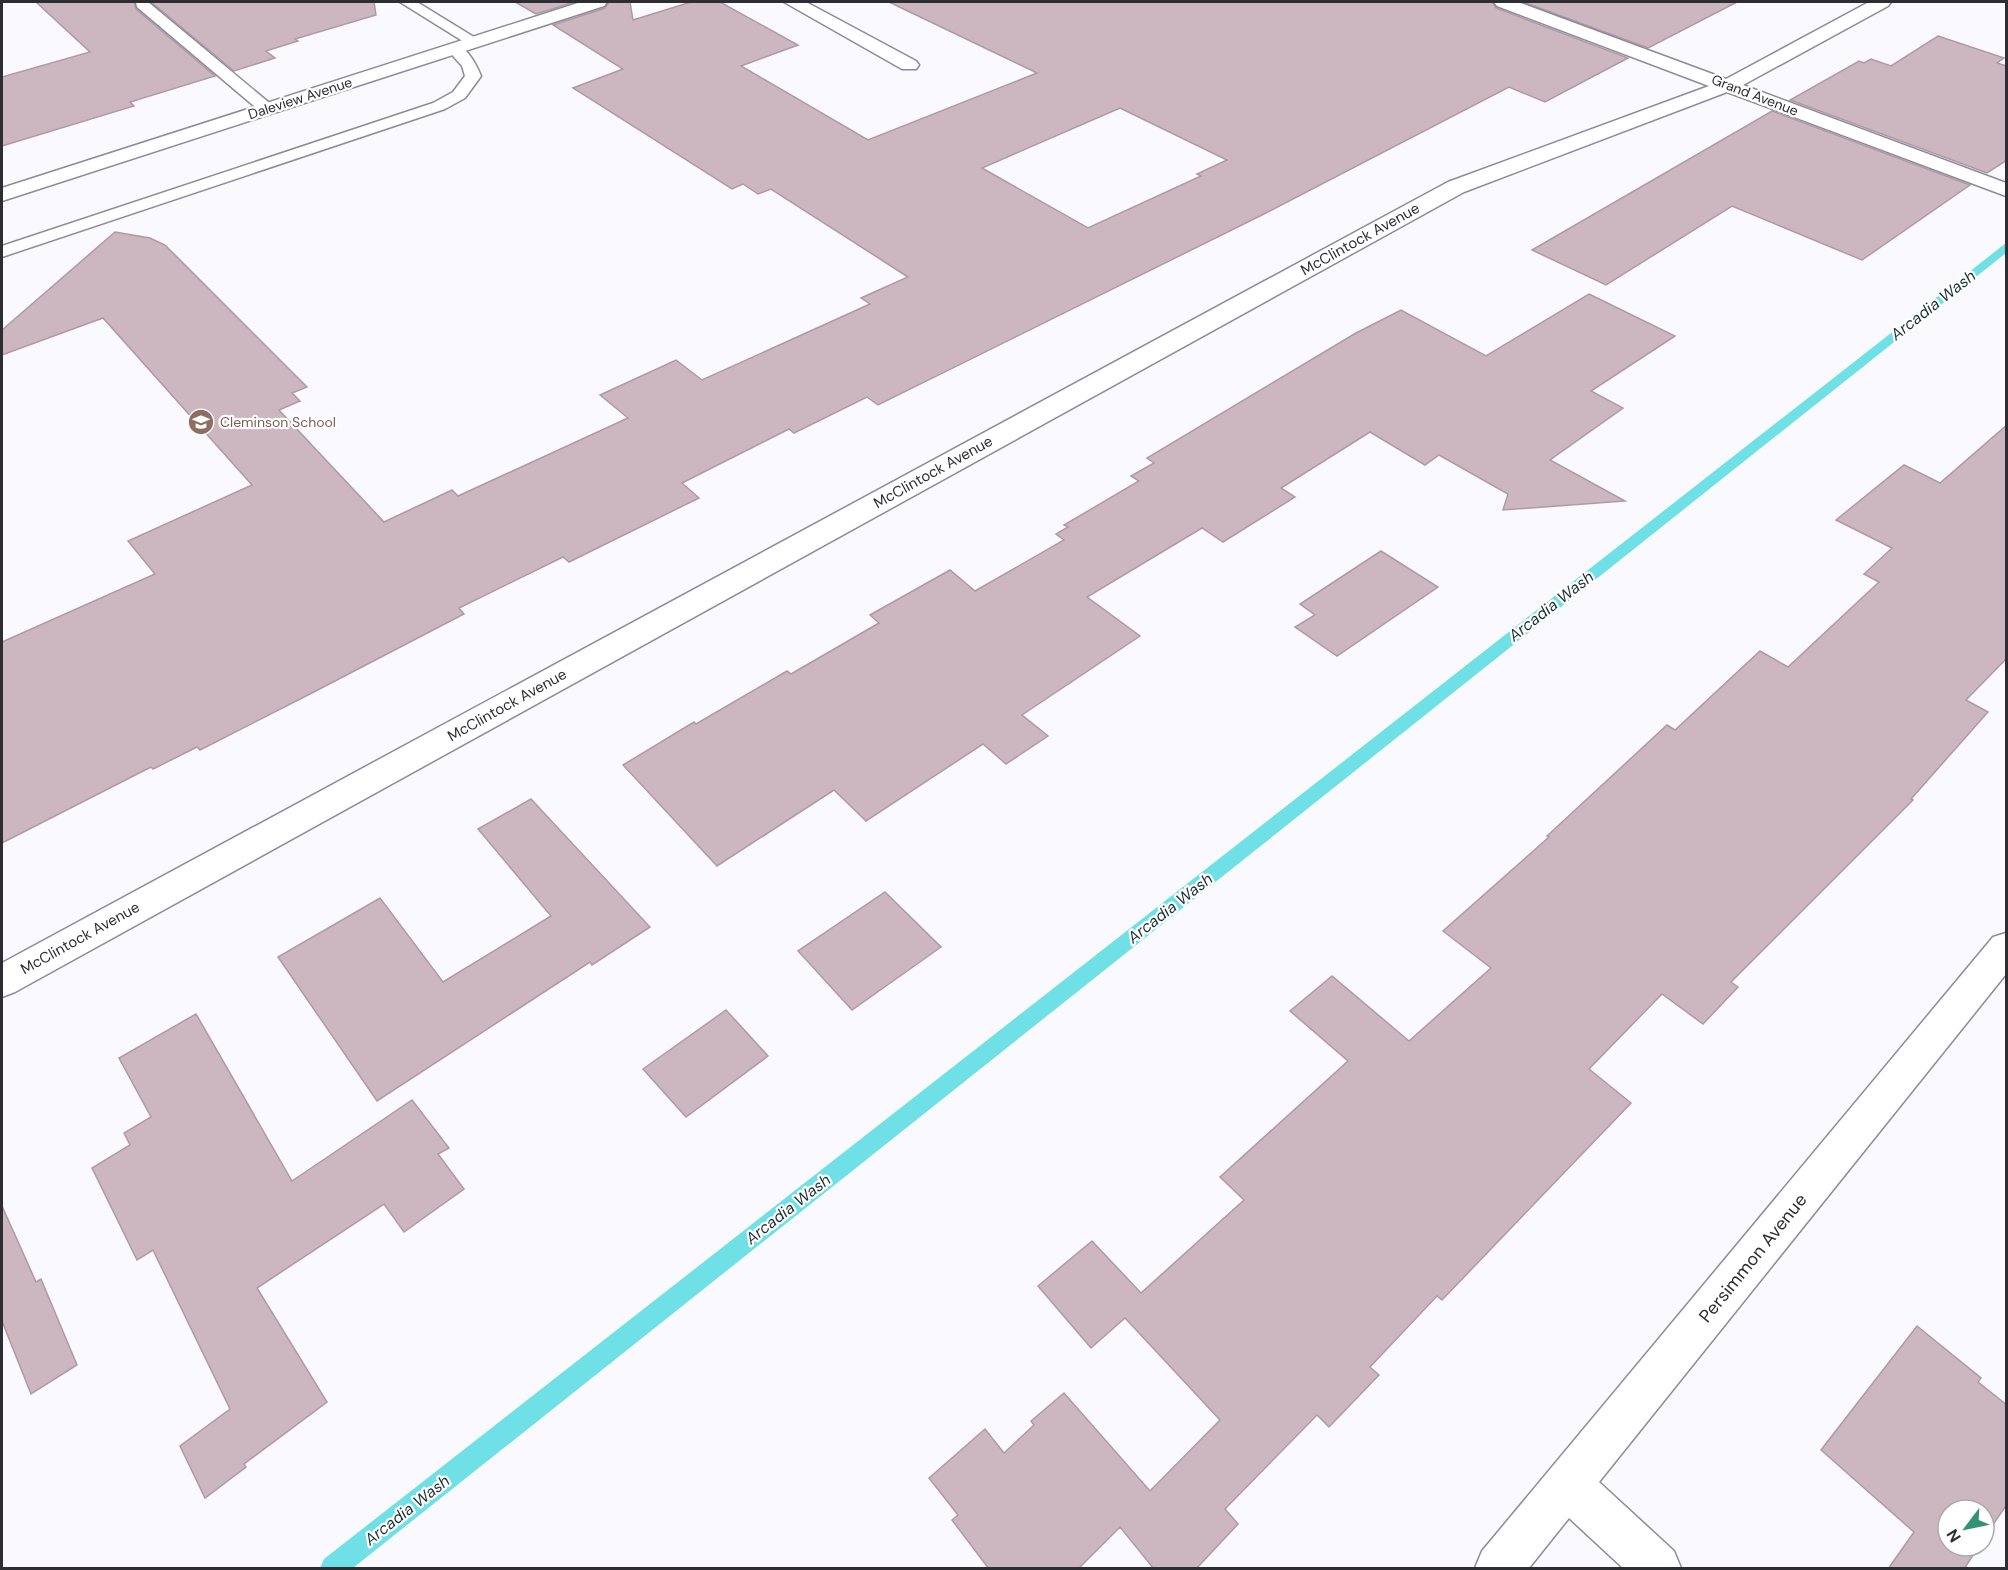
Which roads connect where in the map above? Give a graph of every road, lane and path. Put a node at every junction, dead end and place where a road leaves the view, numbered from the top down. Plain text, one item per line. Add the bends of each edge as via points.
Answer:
1 (407, 2) edge
2 (598, 2) edge
3 (793, 2) edge
4 (1503, 2) edge
5 (1882, 2) edge
6 (142, 4) dead end
7 (474, 42) junction
8 (454, 48) junction
9 (909, 65) dead end
10 (1729, 85) junction
11 (267, 109) junction
12 (2007, 190) edge
13 (2, 195) edge
14 (2, 252) edge
15 (2005, 952) edge
16 (2, 981) edge
17 (1568, 1485) junction
18 (1500, 1569) edge
19 (1657, 1569) edge

1 - 7 lane
2 - 7 street, Daleview Avenue
3 - 9 street
4 - 10 street, Grand Avenue
5 - 10 street, McClintock Avenue
6 - 11 lane
7 - 8 street, Daleview Avenue
8 - 11 street, Daleview Avenue
8 - 14 lane via 473,76 459,95 439,106
10 - 12 street, Grand Avenue
10 - 16 street, McClintock Avenue via 1455,187
11 - 13 street, Daleview Avenue
15 - 17 street, Persimmon Avenue
17 - 18 street, Persimmon Avenue
17 - 19 street

